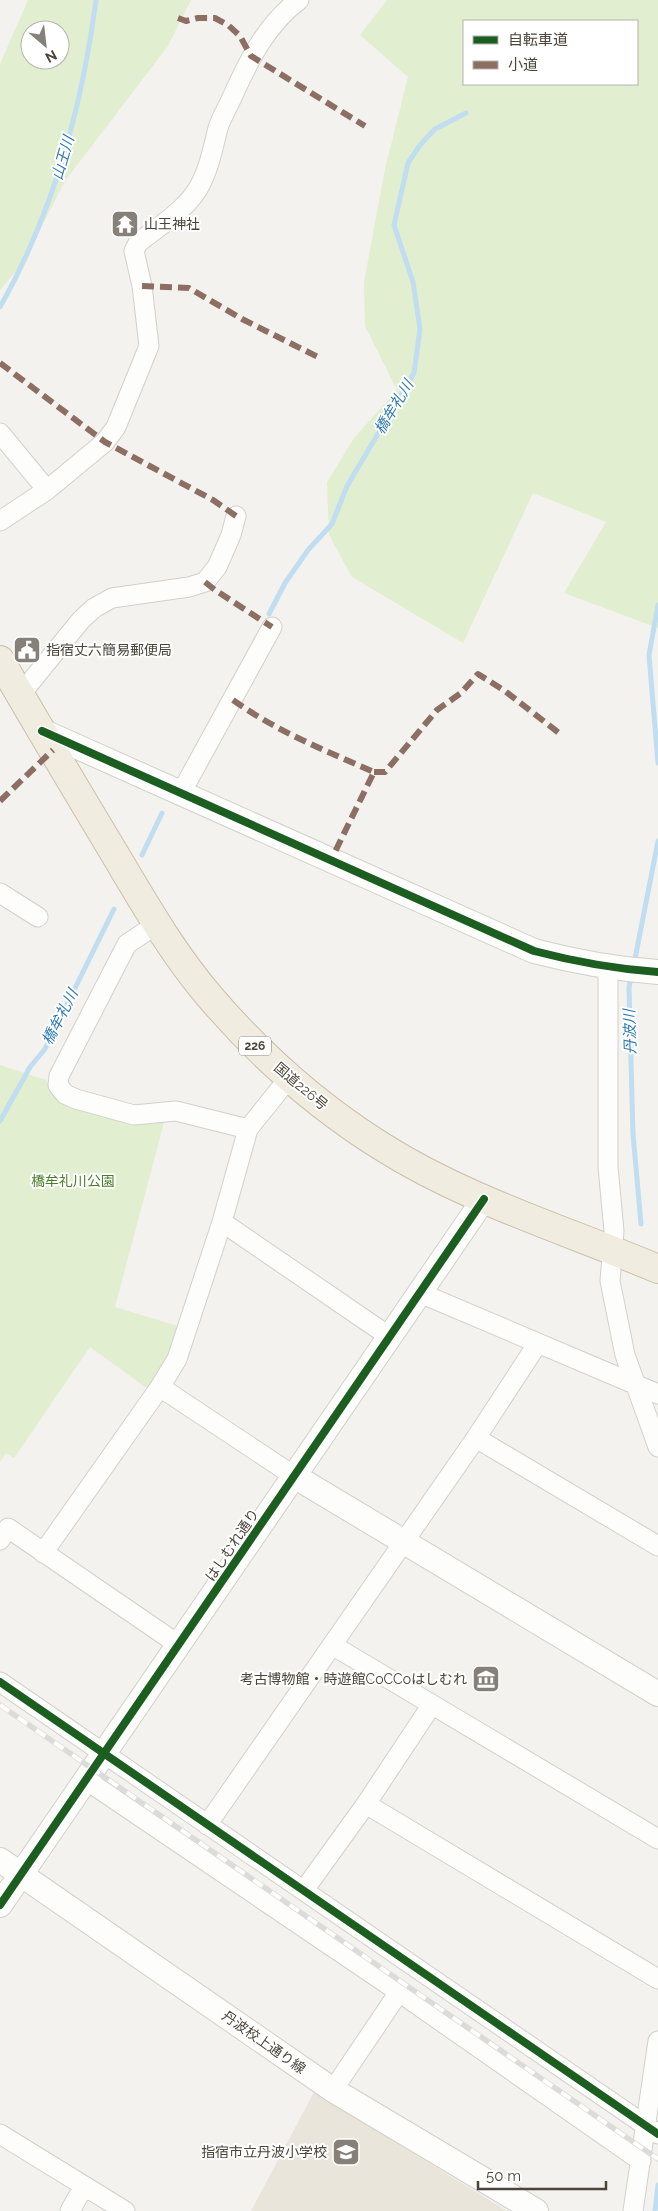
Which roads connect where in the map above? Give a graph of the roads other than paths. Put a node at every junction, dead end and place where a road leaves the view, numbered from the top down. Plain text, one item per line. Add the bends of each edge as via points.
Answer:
1 (299, 0) edge
2 (0, 433) edge
3 (47, 490) junction
4 (236, 516) dead end
5 (0, 521) edge
6 (272, 626) dead end
7 (0, 660) edge
8 (20, 695) junction
9 (42, 731) junction
10 (181, 793) junction
11 (0, 893) edge
12 (38, 917) dead end
13 (157, 924) junction
14 (612, 968) junction
15 (648, 971) edge
16 (289, 1078) junction
17 (248, 1129) junction
18 (484, 1199) junction
19 (222, 1222) junction
20 (612, 1250) junction
21 (658, 1270) edge
22 (420, 1293) junction
23 (390, 1337) junction
24 (538, 1343) junction
25 (636, 1385) junction
26 (160, 1387) junction
27 (658, 1394) edge
28 (476, 1438) junction
29 (658, 1447) edge
30 (294, 1476) junction
31 (0, 1540) edge
32 (402, 1543) junction
33 (658, 1546) edge
34 (43, 1552) junction
35 (179, 1645) junction
36 (332, 1645) junction
37 (0, 1682) edge
38 (658, 1694) edge
39 (431, 1706) junction
40 (104, 1753) junction
41 (86, 1780) junction
42 (366, 1804) junction
43 (207, 1825) junction
44 (658, 1840) edge
45 (0, 1860) edge
46 (21, 1875) junction
47 (304, 1890) junction
48 (0, 1905) edge
49 (658, 1979) edge
50 (399, 1992) junction
51 (658, 2041) edge
52 (333, 2090) junction
53 (652, 2130) edge
54 (0, 2134) edge
55 (641, 2161) junction
56 (84, 2186) junction
57 (70, 2211) edge
58 (125, 2211) edge
59 (536, 2211) edge
60 (634, 2211) edge

1 - 3 street via 285,10 251,56 219,127 200,186 188,202 134,251 149,346 116,426 104,442
2 - 3 street
3 - 5 street
4 - 8 street via 217,567 205,582 112,598 94,608
6 - 10 street
7 - 8 highway, 国道226号 / 226
8 - 9 highway, 国道226号 / 226
9 - 10 street
9 - 13 highway, 国道226号 / 226
10 - 14 street via 511,942 534,951
11 - 12 street
13 - 16 highway, 国道226号 / 226 via 209,996
13 - 17 street via 127,944 59,1076 58,1085 65,1094 76,1099 134,1115 176,1111
14 - 15 street
14 - 20 street via 608,1167 614,1231
16 - 17 street
16 - 18 highway, 国道226号 / 226 via 381,1146 420,1169
17 - 19 street
18 - 20 highway, 国道226号 / 226
18 - 22 street, はしむれ通り
19 - 23 street
19 - 26 street via 177,1359
20 - 21 highway, 国道226号 / 226
20 - 25 street via 612,1296 624,1355
22 - 23 street, はしむれ通り
22 - 24 street
23 - 30 street, はしむれ通り
24 - 25 street
24 - 28 street
25 - 27 street
25 - 29 street
26 - 30 street
26 - 34 street
28 - 32 street
28 - 33 street
30 - 32 street
30 - 35 street, はしむれ通り
31 - 34 street via 8,1528
32 - 36 street
32 - 38 street
34 - 35 street
35 - 40 street, はしむれ通り
36 - 39 street
36 - 43 street
37 - 40 street
39 - 42 street
39 - 44 street
40 - 41 street, はしむれ通り
40 - 43 street
41 - 46 street, はしむれ通り
41 - 50 street
42 - 47 street
42 - 49 street
43 - 47 street
45 - 46 street, 丹波校上通り線
46 - 48 street, はしむれ通り
46 - 52 street, 丹波校上通り線
47 - 53 street
50 - 52 street
50 - 55 street
51 - 53 street
52 - 59 street, 丹波校上通り線
53 - 55 street
54 - 56 street
55 - 60 street
56 - 57 street
56 - 58 street

